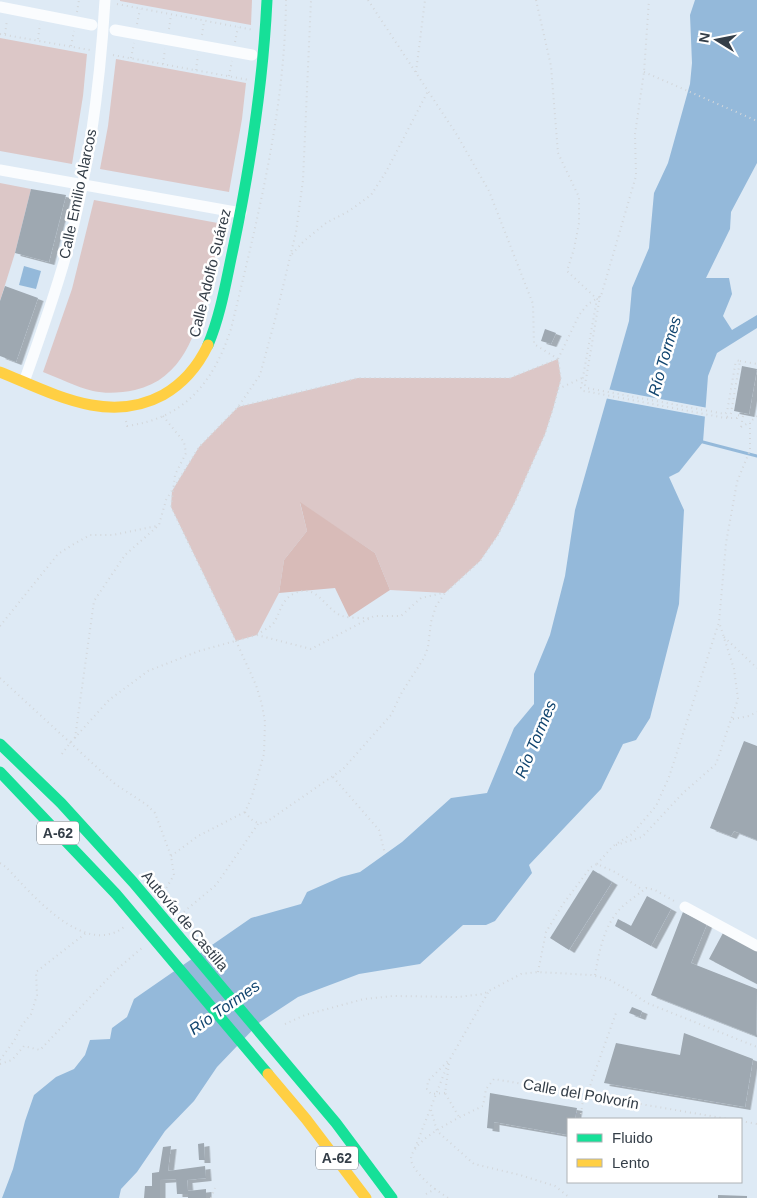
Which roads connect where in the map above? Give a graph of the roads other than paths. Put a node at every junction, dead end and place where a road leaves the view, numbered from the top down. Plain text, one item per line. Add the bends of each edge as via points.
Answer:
1 (105, 0) edge
2 (267, 0) edge
3 (0, 7) edge
4 (92, 25) dead end
5 (115, 30) dead end
6 (252, 55) dead end
7 (0, 170) edge
8 (83, 184) junction
9 (241, 213) junction
10 (0, 372) edge
11 (24, 382) junction
12 (0, 732) edge
13 (0, 744) edge
14 (0, 772) edge
15 (62, 803) junction
16 (685, 907) road end
17 (757, 946) edge
18 (397, 1194) edge
19 (366, 1198) edge

1 - 8 street, Calle Emilio Alarcos via 98,93
2 - 9 main road, Calle Adolfo Suárez via 264,56
3 - 4 street
5 - 6 street
7 - 8 street
8 - 9 street
8 - 11 street, Calle Emilio Alarcos via 49,315
9 - 11 main road, Calle Adolfo Suárez via 217,319 205,352 178,385 162,396 136,406 103,408
10 - 11 main road, Calle Adolfo Suárez
12 - 15 main road
13 - 15 main road, Autovía de Castilla / A-62
14 - 19 main road, A-62 via 116,894 306,1119
15 - 18 main road, Autovía de Castilla / A-62 via 133,882
16 - 17 street

